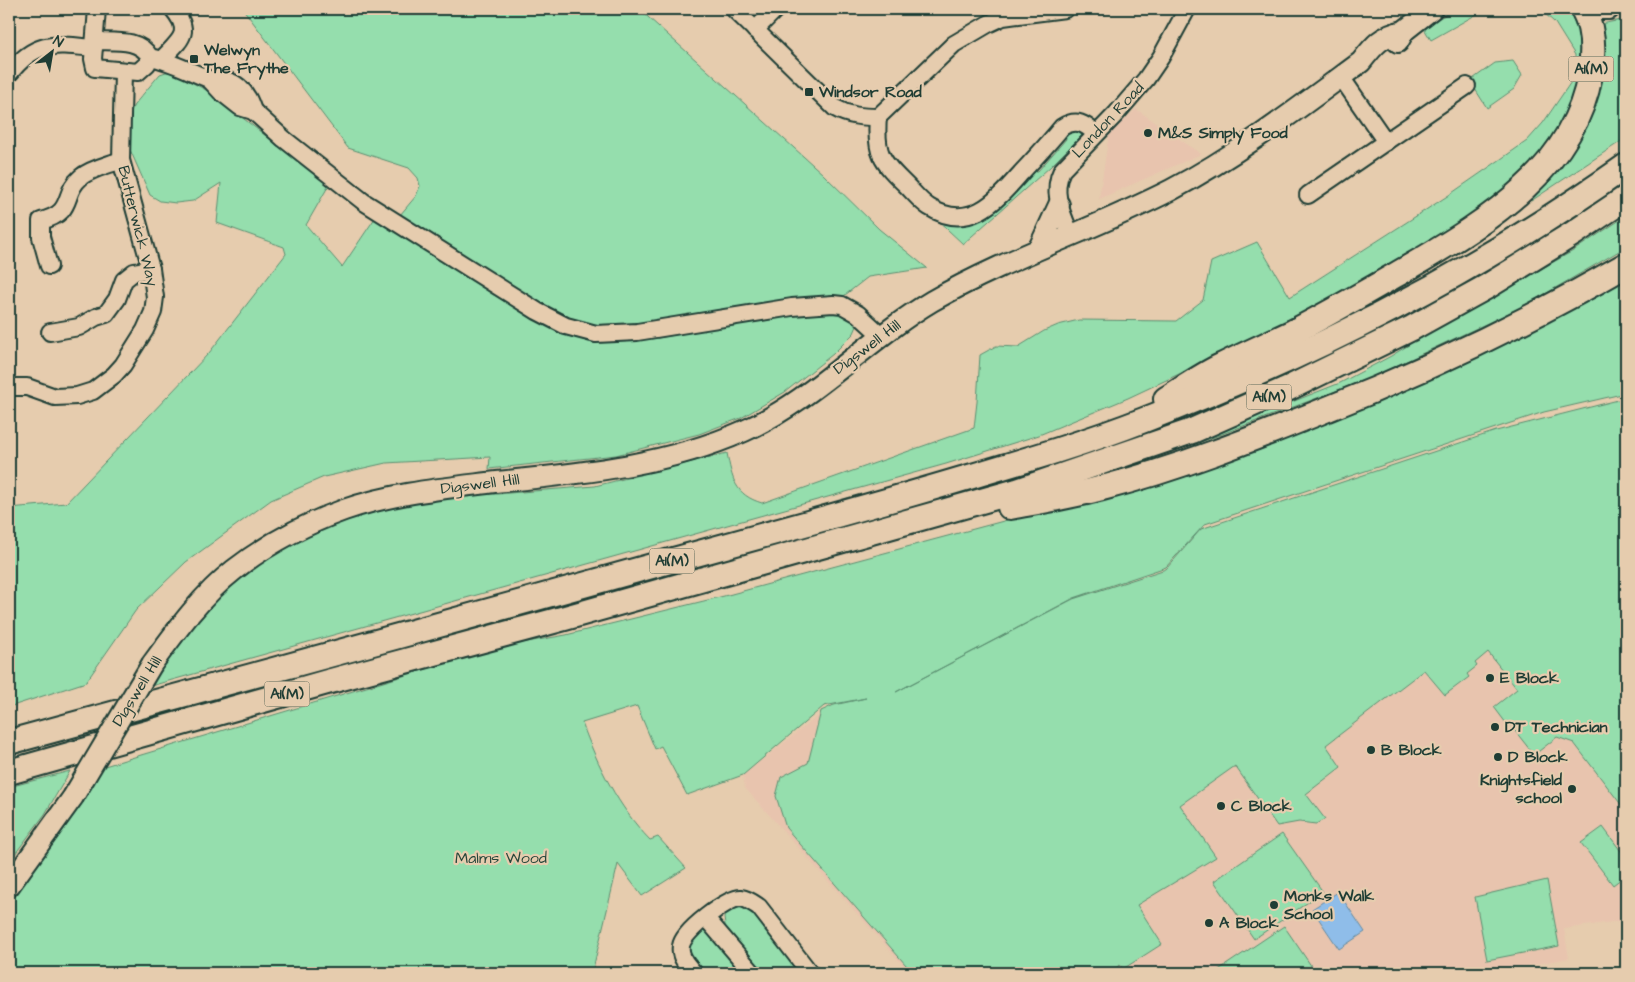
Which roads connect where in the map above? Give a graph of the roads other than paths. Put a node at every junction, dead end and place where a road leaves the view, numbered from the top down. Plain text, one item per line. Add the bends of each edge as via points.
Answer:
1 (97, 9) edge
2 (173, 9) edge
3 (734, 9) edge
4 (776, 9) edge
5 (1065, 9) edge
6 (1432, 9) edge
7 (1583, 9) edge
8 (1598, 9) edge
9 (1609, 9) edge
10 (1180, 11) edge
11 (1001, 13) edge
12 (755, 30) junction
13 (94, 44) junction
14 (156, 58) junction
15 (123, 72) junction
16 (9, 74) edge
17 (1341, 77) junction
18 (1467, 86) dead end
19 (878, 117) junction
20 (1096, 134) junction
21 (1386, 142) junction
22 (121, 160) junction
23 (1626, 166) edge
24 (1308, 195) dead end
25 (1626, 198) edge
26 (1059, 205) junction
27 (1071, 235) junction
28 (1039, 248) junction
29 (1626, 265) edge
30 (49, 266) dead end
31 (151, 269) junction
32 (50, 332) dead end
33 (881, 335) junction
34 (9, 387) edge
35 (1116, 430) junction
36 (881, 530) junction
37 (9, 742) edge
38 (9, 772) edge
39 (9, 886) edge
40 (706, 918) junction
41 (694, 973) edge
42 (753, 973) edge
43 (810, 973) edge

1 - 13 street
2 - 14 street via 181,18 182,38
3 - 12 street
4 - 12 street
5 - 11 street
6 - 17 main road, Digswell Hill via 1404,31 1397,44 1380,56 1361,62
7 - 35 highway, A1(M) via 1590,25 1593,50 1583,103 1554,155 1521,191 1470,231 1380,285 1293,332 1220,366
8 - 9 main road
10 - 20 street, London Road via 1161,57 1150,74
11 - 19 street via 954,44
12 - 19 street via 835,108 855,116
13 - 14 street via 134,43
13 - 15 street via 95,68
13 - 16 street via 43,47 32,51
14 - 15 street via 138,72
14 - 33 street via 209,79 221,92 240,107 253,111 364,202 537,312 566,326 596,334 637,332 792,307 833,304 858,314
15 - 22 street, Butterwick Way
17 - 21 street
17 - 27 main road, Digswell Hill via 1200,174 1143,204
18 - 21 street
19 - 20 street via 879,153 891,170 930,207 952,216 985,210 1068,124 1082,123
20 - 26 street, London Road via 1062,170 1057,184
21 - 24 street
22 - 30 street via 83,176 74,185 63,210 41,222 41,237
22 - 31 street, Butterwick Way
23 - 35 highway, A1(M) via 1506,244 1346,332 1226,387
25 - 36 highway, A1(M) via 1488,286 1412,328 1289,388 1192,431 1063,476
26 - 27 street, London Road
26 - 28 main road
27 - 28 main road, Digswell Hill
28 - 33 main road, Digswell Hill via 954,289
29 - 36 highway, A1(M) via 1436,364 1274,431 1106,487
31 - 32 street via 134,272 124,280 117,299 106,314 79,327
31 - 34 street, Butterwick Way via 155,296 146,330 114,375 93,390 67,398 46,395 27,387
33 - 39 main road, Digswell Hill, bridge via 771,417 694,450 652,462 424,491 381,500 344,510 270,546 233,570 202,600 152,664 73,797
35 - 37 highway, A1(M) via 870,507
36 - 38 highway, A1(M)
40 - 41 street via 685,936 681,947 683,960
40 - 42 street
40 - 43 street via 735,899 752,902 765,913

